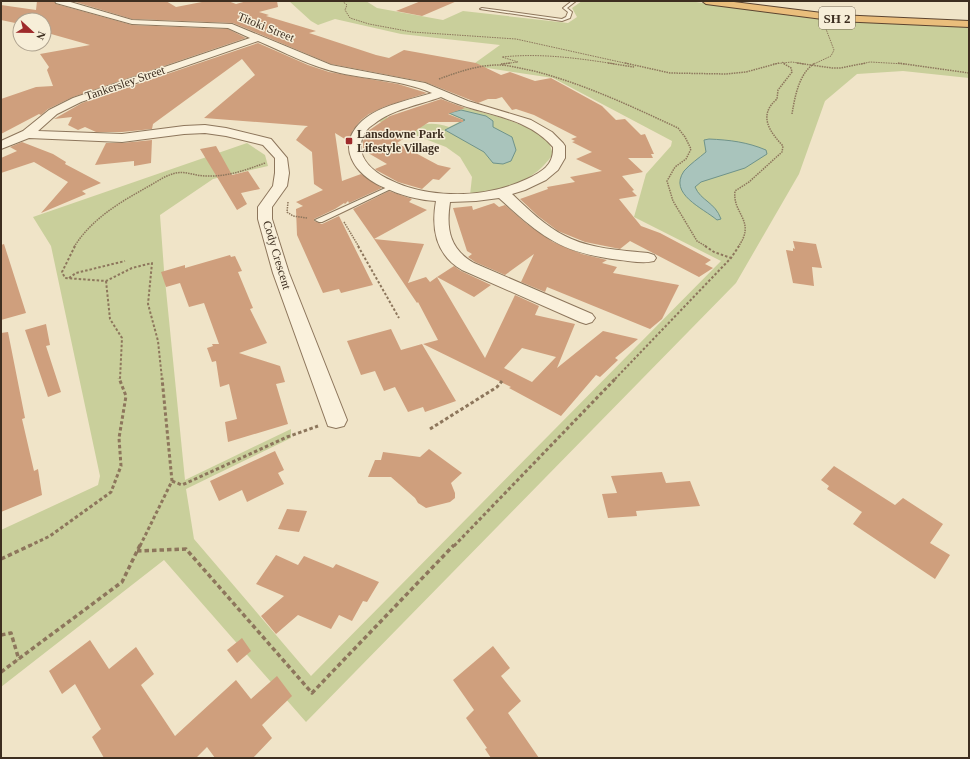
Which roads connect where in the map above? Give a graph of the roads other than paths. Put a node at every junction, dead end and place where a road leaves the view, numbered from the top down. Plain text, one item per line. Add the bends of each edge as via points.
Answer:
1 (59, 1) edge
2 (574, 1) edge
3 (706, 1) edge
4 (482, 10) dead end
5 (969, 24) edge
6 (258, 38) junction
7 (442, 94) junction
8 (28, 134) junction
9 (1, 145) edge
10 (394, 186) junction
11 (502, 193) junction
12 (444, 198) junction
13 (318, 220) road end
14 (648, 258) dead end
15 (586, 318) dead end
16 (336, 420) road end

1 - 6 street, Titoki Street via 132,22 229,26
2 - 4 lane via 565,8 570,12 568,18 562,20
3 - 5 highway, SH 2 via 838,18
6 - 7 street, Titoki Street via 335,69 418,84
6 - 8 street, Tankersley Street via 77,100 54,112
7 - 10 street via 371,120 356,137 356,156 361,166
7 - 11 street, Titoki Street via 534,126 548,134 560,146 559,158 548,173 524,188
8 - 9 street, Tankersley Street
8 - 16 street, Cody Crescent via 122,138 205,129 267,142 281,158 282,173 280,186 264,206 265,219 280,274
10 - 12 street
10 - 13 lane
11 - 12 street via 473,198
11 - 14 street via 541,228 559,240 597,252
12 - 15 street via 440,215 442,230 452,255 467,265

